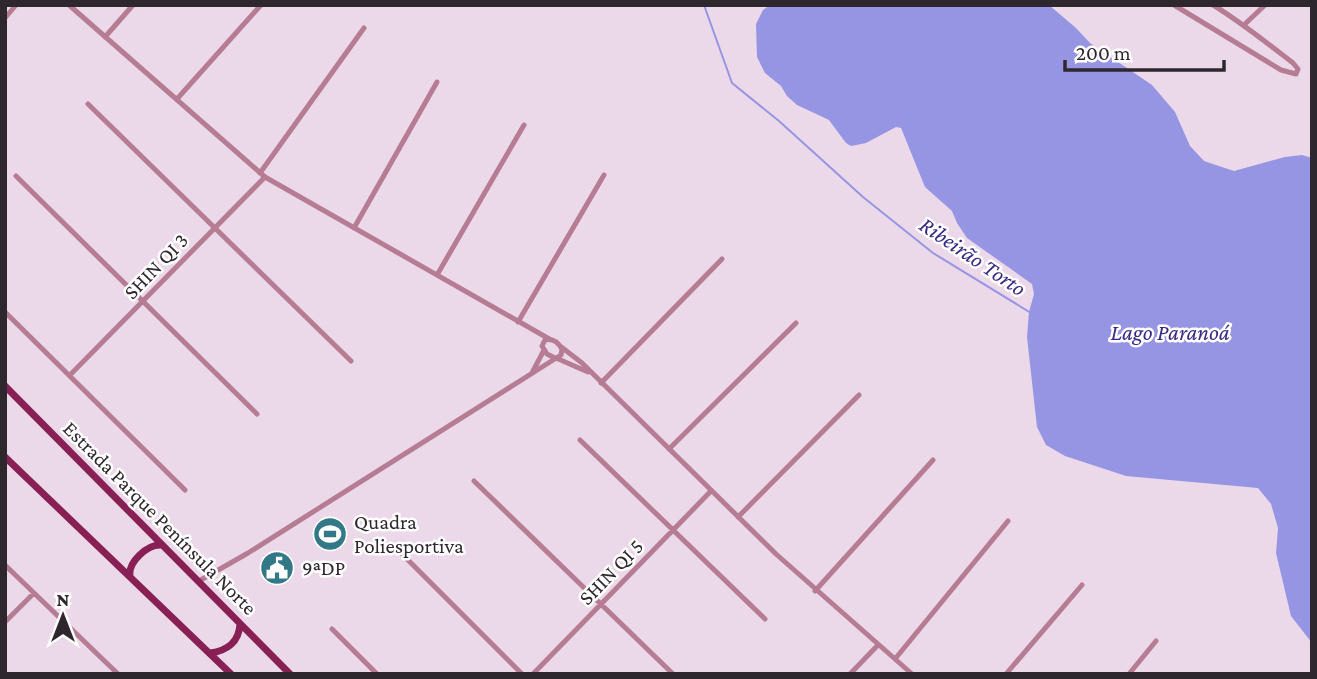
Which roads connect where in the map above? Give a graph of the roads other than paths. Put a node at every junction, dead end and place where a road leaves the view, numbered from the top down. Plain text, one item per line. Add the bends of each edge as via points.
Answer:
1 (16, 5) edge
2 (69, 5) edge
3 (133, 5) edge
4 (261, 5) edge
5 (1174, 5) edge
6 (1213, 5) edge
7 (1265, 5) edge
8 (5, 18) edge
9 (1245, 24) junction
10 (364, 28) dead end
11 (105, 37) junction
12 (437, 82) dead end
13 (177, 99) junction
14 (88, 104) dead end
15 (523, 125) dead end
16 (262, 175) junction
17 (604, 175) dead end
18 (16, 176) dead end
19 (214, 228) junction
20 (354, 228) junction
21 (722, 260) dead end
22 (437, 275) junction
23 (143, 303) junction
24 (5, 312) edge
25 (518, 321) junction
26 (796, 323) dead end
27 (525, 326) junction
28 (551, 340) junction
29 (543, 343) junction
30 (560, 345) junction
31 (544, 351) junction
32 (556, 358) junction
33 (351, 361) dead end
34 (531, 373) junction
35 (591, 373) junction
36 (70, 375) junction
37 (601, 383) junction
38 (5, 386) edge
39 (859, 395) dead end
40 (257, 414) dead end
41 (580, 440) dead end
42 (668, 450) junction
43 (5, 457) edge
44 (933, 460) dead end
45 (474, 481) dead end
46 (185, 489) dead end
47 (711, 491) junction
48 (738, 517) junction
49 (1008, 521) dead end
50 (673, 531) junction
51 (160, 545) junction
52 (402, 554) dead end
53 (5, 565) edge
54 (130, 576) junction
55 (201, 584) junction
56 (1082, 584) dead end
57 (815, 591) junction
58 (34, 593) junction
59 (602, 604) junction
60 (765, 619) dead end
61 (5, 622) edge
62 (240, 624) junction
63 (332, 629) dead end
64 (1156, 641) dead end
65 (878, 645) junction
66 (210, 653) junction
67 (895, 659) junction
68 (118, 674) edge
69 (231, 674) edge
70 (290, 674) edge
71 (377, 674) edge
72 (522, 674) edge
73 (533, 674) edge
74 (673, 674) edge
75 (850, 674) edge
76 (912, 674) edge
77 (1006, 674) edge
78 (1129, 674) edge

1 - 8 street
2 - 11 street
3 - 11 street
4 - 13 street
5 - 9 street via 1281,70 1296,74 1293,63
6 - 9 street
7 - 9 street
10 - 16 street, SHIN QI 3
11 - 13 street
12 - 20 street
13 - 16 street
14 - 19 street
15 - 22 street
16 - 19 street, SHIN QI 3
16 - 20 street
17 - 25 street
18 - 23 street
19 - 23 street, SHIN QI 3
19 - 33 street
20 - 22 street
21 - 37 street
22 - 25 street
23 - 36 street, SHIN QI 3
23 - 40 street
24 - 36 street
25 - 27 street
26 - 42 street
27 - 28 street
27 - 29 street
28 - 29 street
28 - 30 street
29 - 31 street
30 - 32 street via 563,352
30 - 35 street
31 - 32 street
31 - 34 street
32 - 34 street
32 - 35 street
34 - 55 street
35 - 37 street
36 - 46 street
37 - 42 street
38 - 51 main road, Estrada Parque Península Norte
39 - 48 street
41 - 50 street
42 - 47 street
43 - 54 main road
44 - 57 street
45 - 59 street
47 - 48 street
47 - 50 street, SHIN QI 5
48 - 57 street
49 - 67 street
50 - 59 street, SHIN QI 5
50 - 60 street
51 - 54 main road via 148,548 130,567
51 - 55 main road, Estrada Parque Península Norte
52 - 72 street
53 - 58 street
54 - 66 main road
55 - 62 main road, Estrada Parque Península Norte
56 - 77 street
57 - 65 street
58 - 61 street
58 - 68 street
59 - 73 street, SHIN QI 5
59 - 74 street
62 - 66 main road via 240,634 232,644
62 - 70 main road, Estrada Parque Península Norte
63 - 71 street
64 - 78 street
65 - 67 street
65 - 75 street
66 - 69 main road
67 - 76 street

